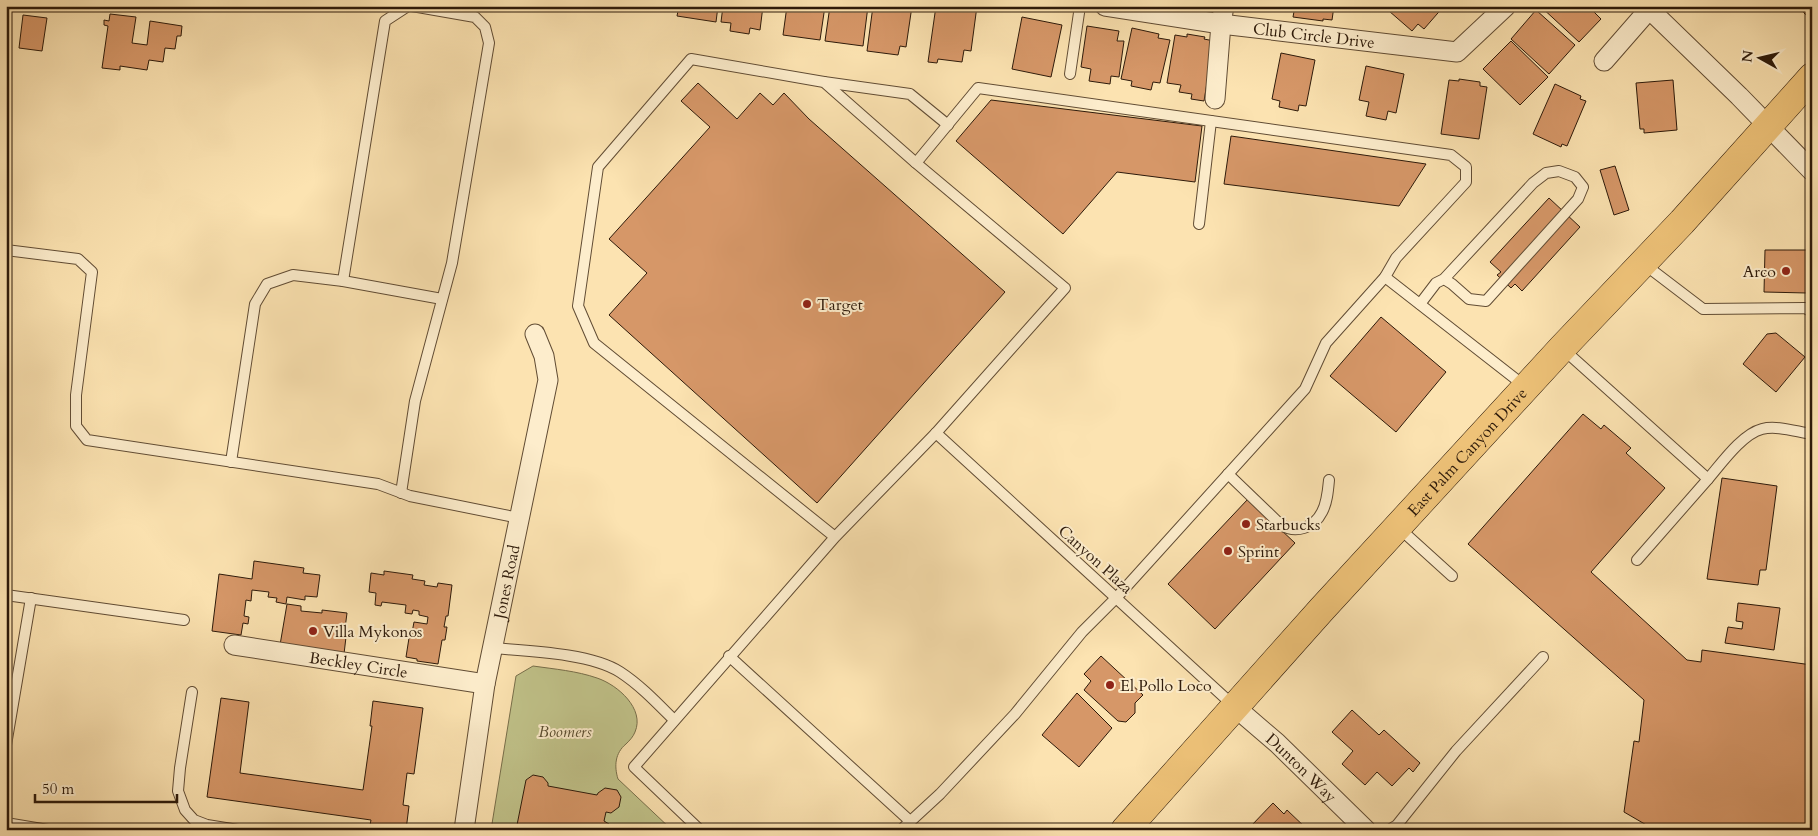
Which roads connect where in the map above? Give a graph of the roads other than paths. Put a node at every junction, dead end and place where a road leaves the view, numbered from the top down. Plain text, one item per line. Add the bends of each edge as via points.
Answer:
1 (408, 6) edge
2 (412, 6) edge
3 (1080, 6) edge
4 (1105, 6) edge
5 (1649, 7) edge
6 (1501, 8) edge
7 (1223, 15) edge
8 (1604, 61) dead end
9 (1070, 74) dead end
10 (1812, 77) edge
11 (824, 82) junction
12 (1215, 99) dead end
13 (1211, 121) junction
14 (948, 126) junction
15 (1768, 126) junction
16 (916, 163) junction
17 (1812, 171) edge
18 (1199, 224) dead end
19 (6, 250) edge
20 (1643, 263) junction
21 (1385, 277) junction
22 (1444, 279) junction
23 (343, 281) junction
24 (442, 299) junction
25 (1420, 304) junction
26 (1812, 312) edge
27 (535, 334) dead end
28 (1562, 348) junction
29 (1526, 387) junction
30 (936, 433) junction
31 (1812, 434) edge
32 (231, 462) junction
33 (1228, 474) junction
34 (1708, 479) junction
35 (1329, 480) dead end
36 (401, 493) junction
37 (519, 518) junction
38 (1398, 528) junction
39 (835, 537) junction
40 (1637, 560) dead end
41 (1452, 576) dead end
42 (6, 595) edge
43 (1116, 597) junction
44 (30, 598) junction
45 (184, 620) dead end
46 (234, 645) dead end
47 (492, 648) junction
48 (729, 656) junction
49 (1543, 657) dead end
50 (485, 684) junction
51 (192, 692) dead end
52 (1235, 707) junction
53 (674, 720) junction
54 (6, 746) edge
55 (910, 821) junction
56 (6, 824) edge
57 (48, 830) edge
58 (238, 830) edge
59 (464, 830) edge
60 (700, 830) edge
61 (901, 830) edge
62 (1125, 830) edge
63 (1366, 830) edge
64 (1389, 830) edge

1 - 23 lane via 385,21
2 - 24 lane via 475,17 485,27 489,43 452,263
3 - 9 lane
4 - 7 street, Club Circle Drive
5 - 8 street
5 - 15 street
6 - 7 street, Club Circle Drive via 1457,52
7 - 12 street
10 - 15 main road, East Palm Canyon Drive
11 - 14 lane via 910,94
11 - 16 lane
11 - 39 lane via 691,59 598,167 578,306 594,344
13 - 14 lane via 978,88
13 - 18 lane
13 - 21 lane via 1451,155 1466,167 1466,182 1396,258
14 - 16 lane
15 - 17 street
15 - 20 main road, East Palm Canyon Drive
16 - 30 lane via 1065,288
19 - 32 lane via 78,259 92,272 76,395 76,426 87,440
20 - 26 lane via 1703,309 1805,308
20 - 28 main road, East Palm Canyon Drive
21 - 25 lane
21 - 33 lane via 1326,343 1305,389
22 - 22 lane via 1500,217 1546,173 1559,170 1575,176 1583,187 1578,199 1486,301 1469,299
22 - 25 lane via 1436,282
23 - 24 lane
23 - 32 lane via 293,275 267,284 255,304
24 - 36 lane via 415,401
25 - 29 lane
27 - 37 street, Jones Road via 544,356 548,380
28 - 29 main road, East Palm Canyon Drive
28 - 34 lane
29 - 38 main road, East Palm Canyon Drive
30 - 39 lane
30 - 43 lane, Canyon Plaza
31 - 34 lane via 1761,429 1744,439
32 - 36 lane via 378,484
33 - 35 lane via 1290,531 1312,524 1322,513
33 - 43 lane
34 - 40 lane
36 - 37 lane
37 - 47 street, Jones Road
38 - 41 lane
38 - 52 main road, East Palm Canyon Drive
39 - 48 lane
42 - 44 lane
43 - 52 lane, Canyon Plaza
43 - 55 lane via 1082,632 1015,714 940,794
44 - 45 lane
44 - 54 lane
46 - 50 street, Beckley Circle
47 - 50 street, Jones Road
47 - 53 lane via 596,661 619,671 642,688
48 - 53 lane
48 - 55 lane
49 - 64 lane
50 - 59 street, Jones Road
51 - 58 lane via 178,791 185,810 194,820
52 - 62 main road, East Palm Canyon Drive
52 - 63 street, Dunton Way via 1277,743
53 - 60 lane via 634,766
55 - 61 lane
56 - 57 lane

